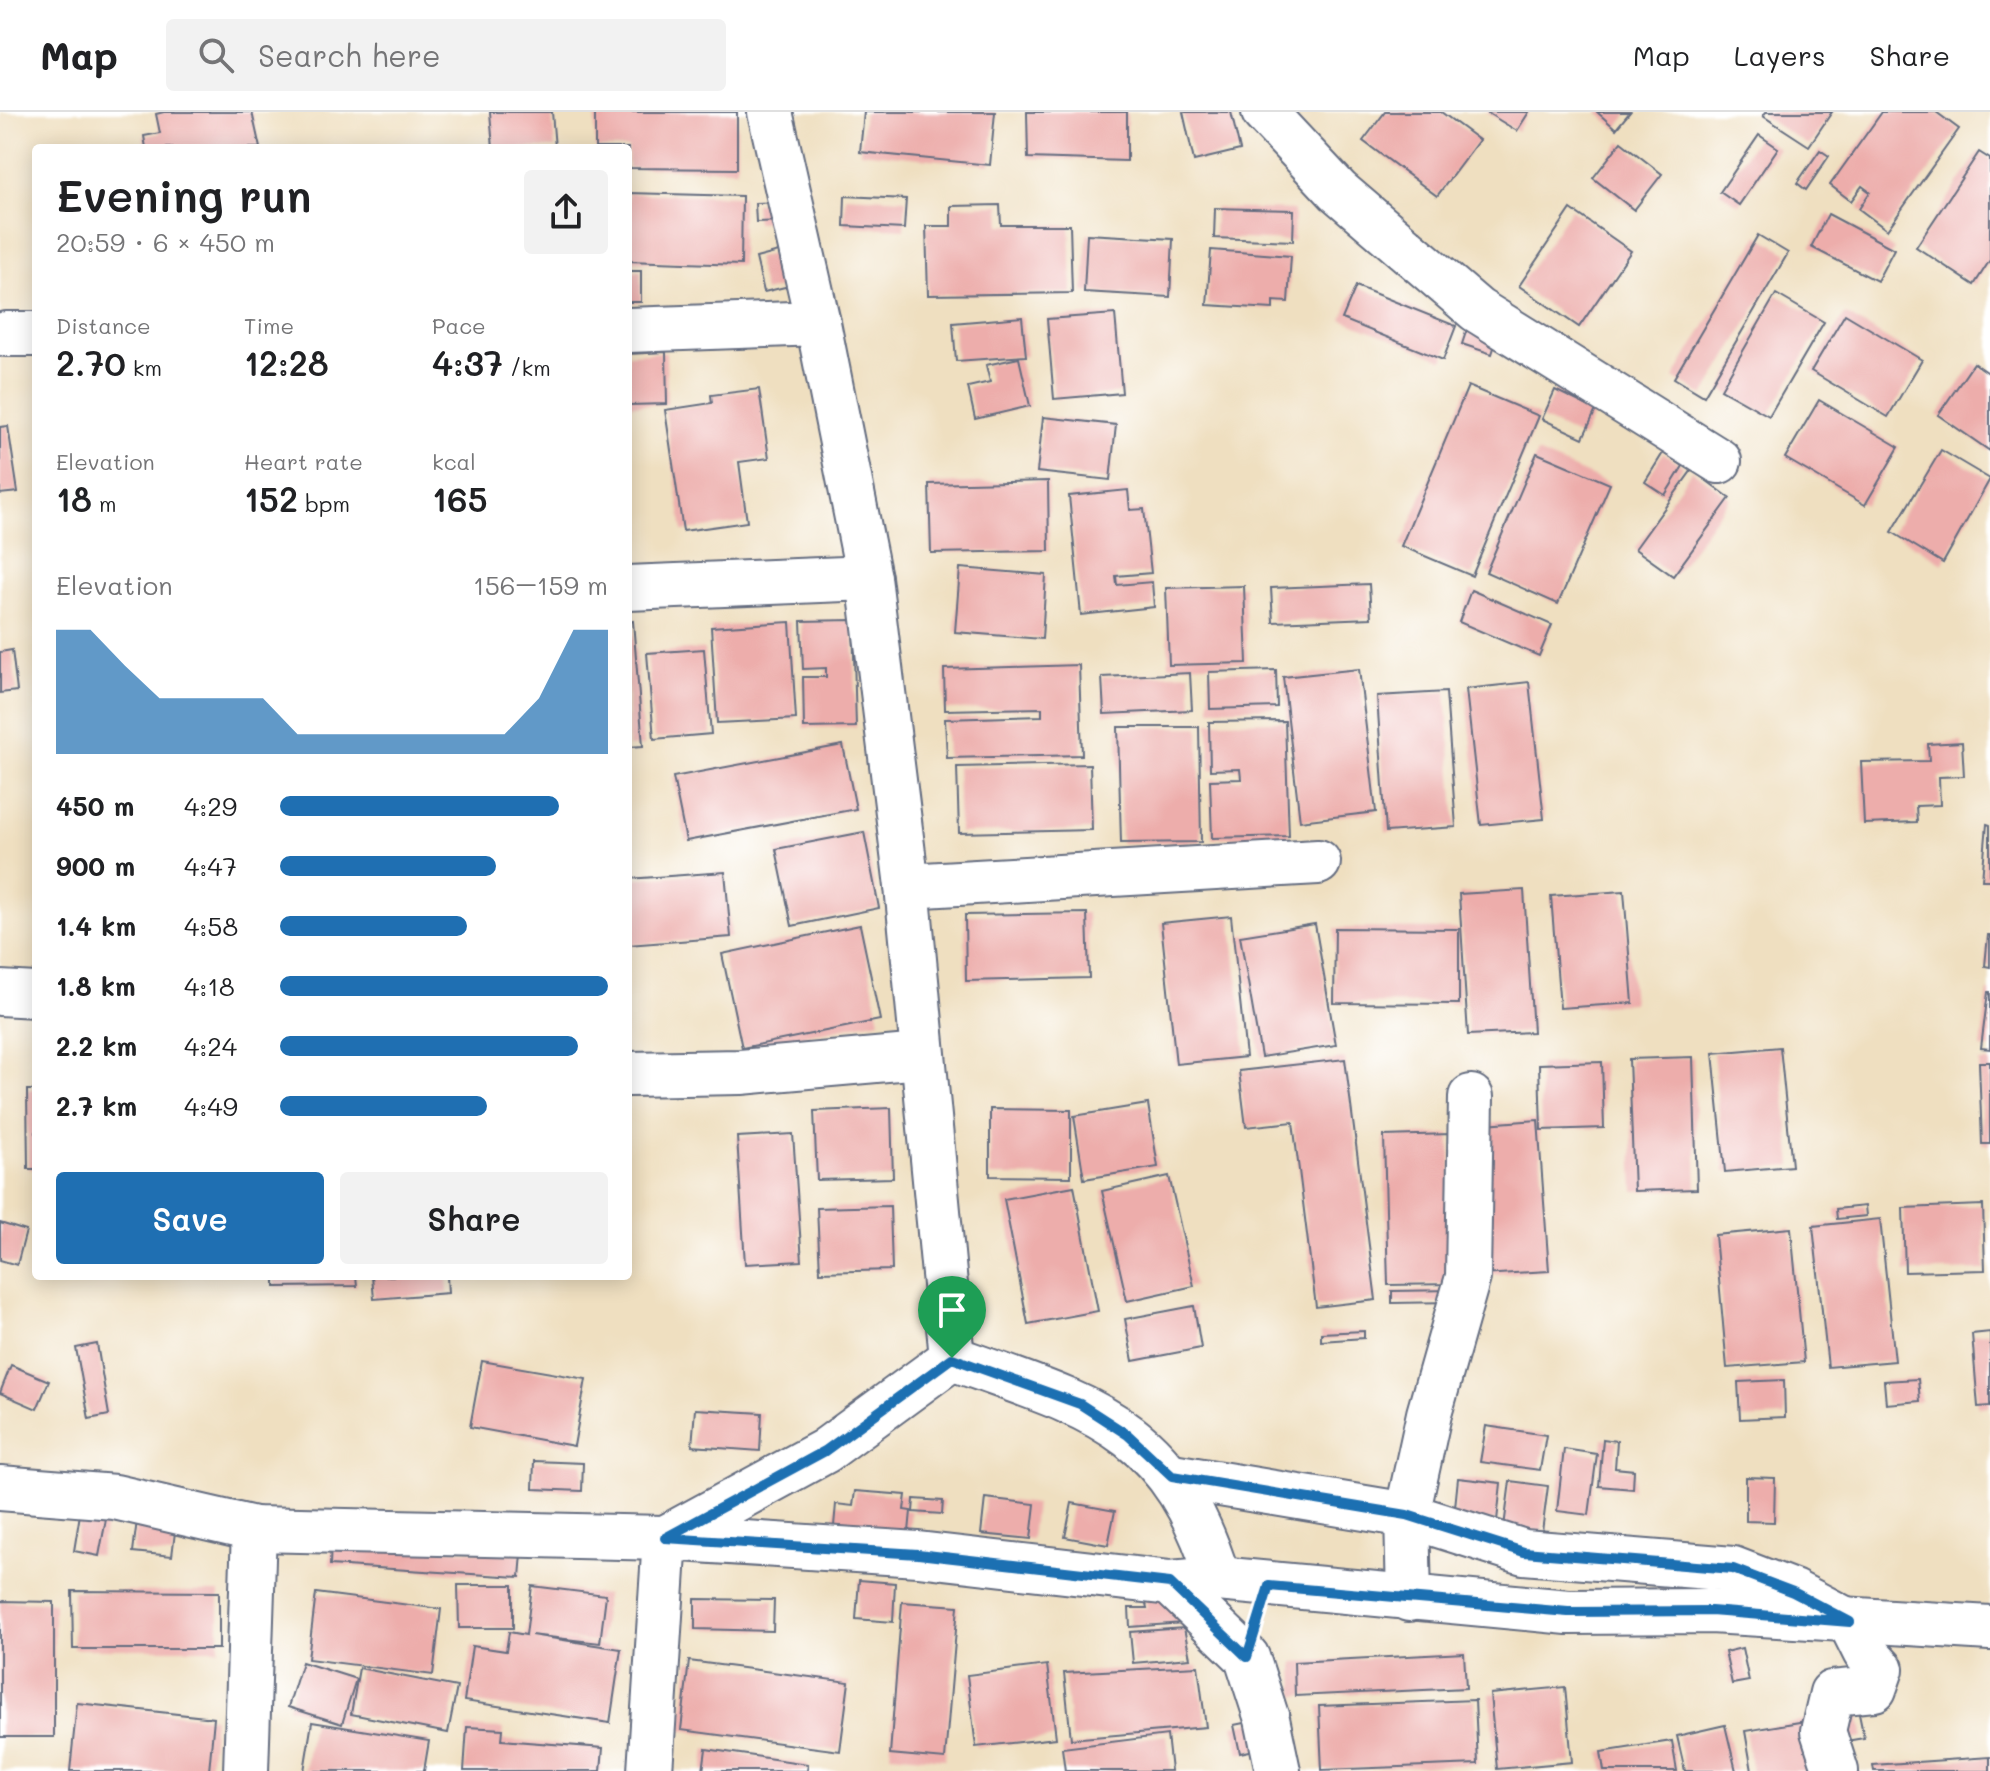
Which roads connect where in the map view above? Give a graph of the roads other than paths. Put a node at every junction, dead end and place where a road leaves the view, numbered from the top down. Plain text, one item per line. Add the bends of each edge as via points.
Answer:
1 (770, 112) edge
2 (1264, 112) edge
3 (818, 323) junction
4 (632, 330) edge
5 (1719, 461) dead end
6 (869, 578) junction
7 (632, 588) edge
8 (1318, 862) dead end
9 (907, 886) junction
10 (0, 993) edge
11 (32, 995) edge
12 (921, 1056) junction
13 (632, 1074) edge
14 (1471, 1097) dead end
15 (952, 1358) junction
16 (1172, 1476) junction
17 (0, 1488) edge
18 (1407, 1515) junction
19 (254, 1529) junction
20 (665, 1538) junction
21 (1218, 1579) junction
22 (1170, 1583) junction
23 (1269, 1586) junction
24 (1409, 1599) junction
25 (1850, 1622) junction
26 (1990, 1628) edge
27 (1247, 1657) junction
28 (246, 1771) edge
29 (650, 1771) edge
30 (1278, 1771) edge
31 (1836, 1771) edge

1 - 3 street
2 - 5 street via 1338,191 1477,310
3 - 4 street
3 - 6 street
6 - 7 street
6 - 9 street
8 - 9 street
9 - 12 street
10 - 11 street
12 - 13 street via 741,1072
12 - 15 street
14 - 18 street via 1468,1277
15 - 16 street via 1080,1404 1128,1435
15 - 20 street via 825,1451
16 - 18 street
16 - 21 street via 1203,1530
17 - 19 street via 115,1497
18 - 24 street
18 - 25 street via 1524,1552 1733,1569
19 - 20 street
19 - 28 street
20 - 22 street via 918,1554
20 - 29 street
21 - 22 street
21 - 23 street
22 - 27 street
23 - 24 street
23 - 27 street
24 - 25 street via 1568,1612 1711,1611
25 - 26 street
25 - 31 street via 1881,1669 1874,1689 1832,1693 1823,1731
27 - 30 street

